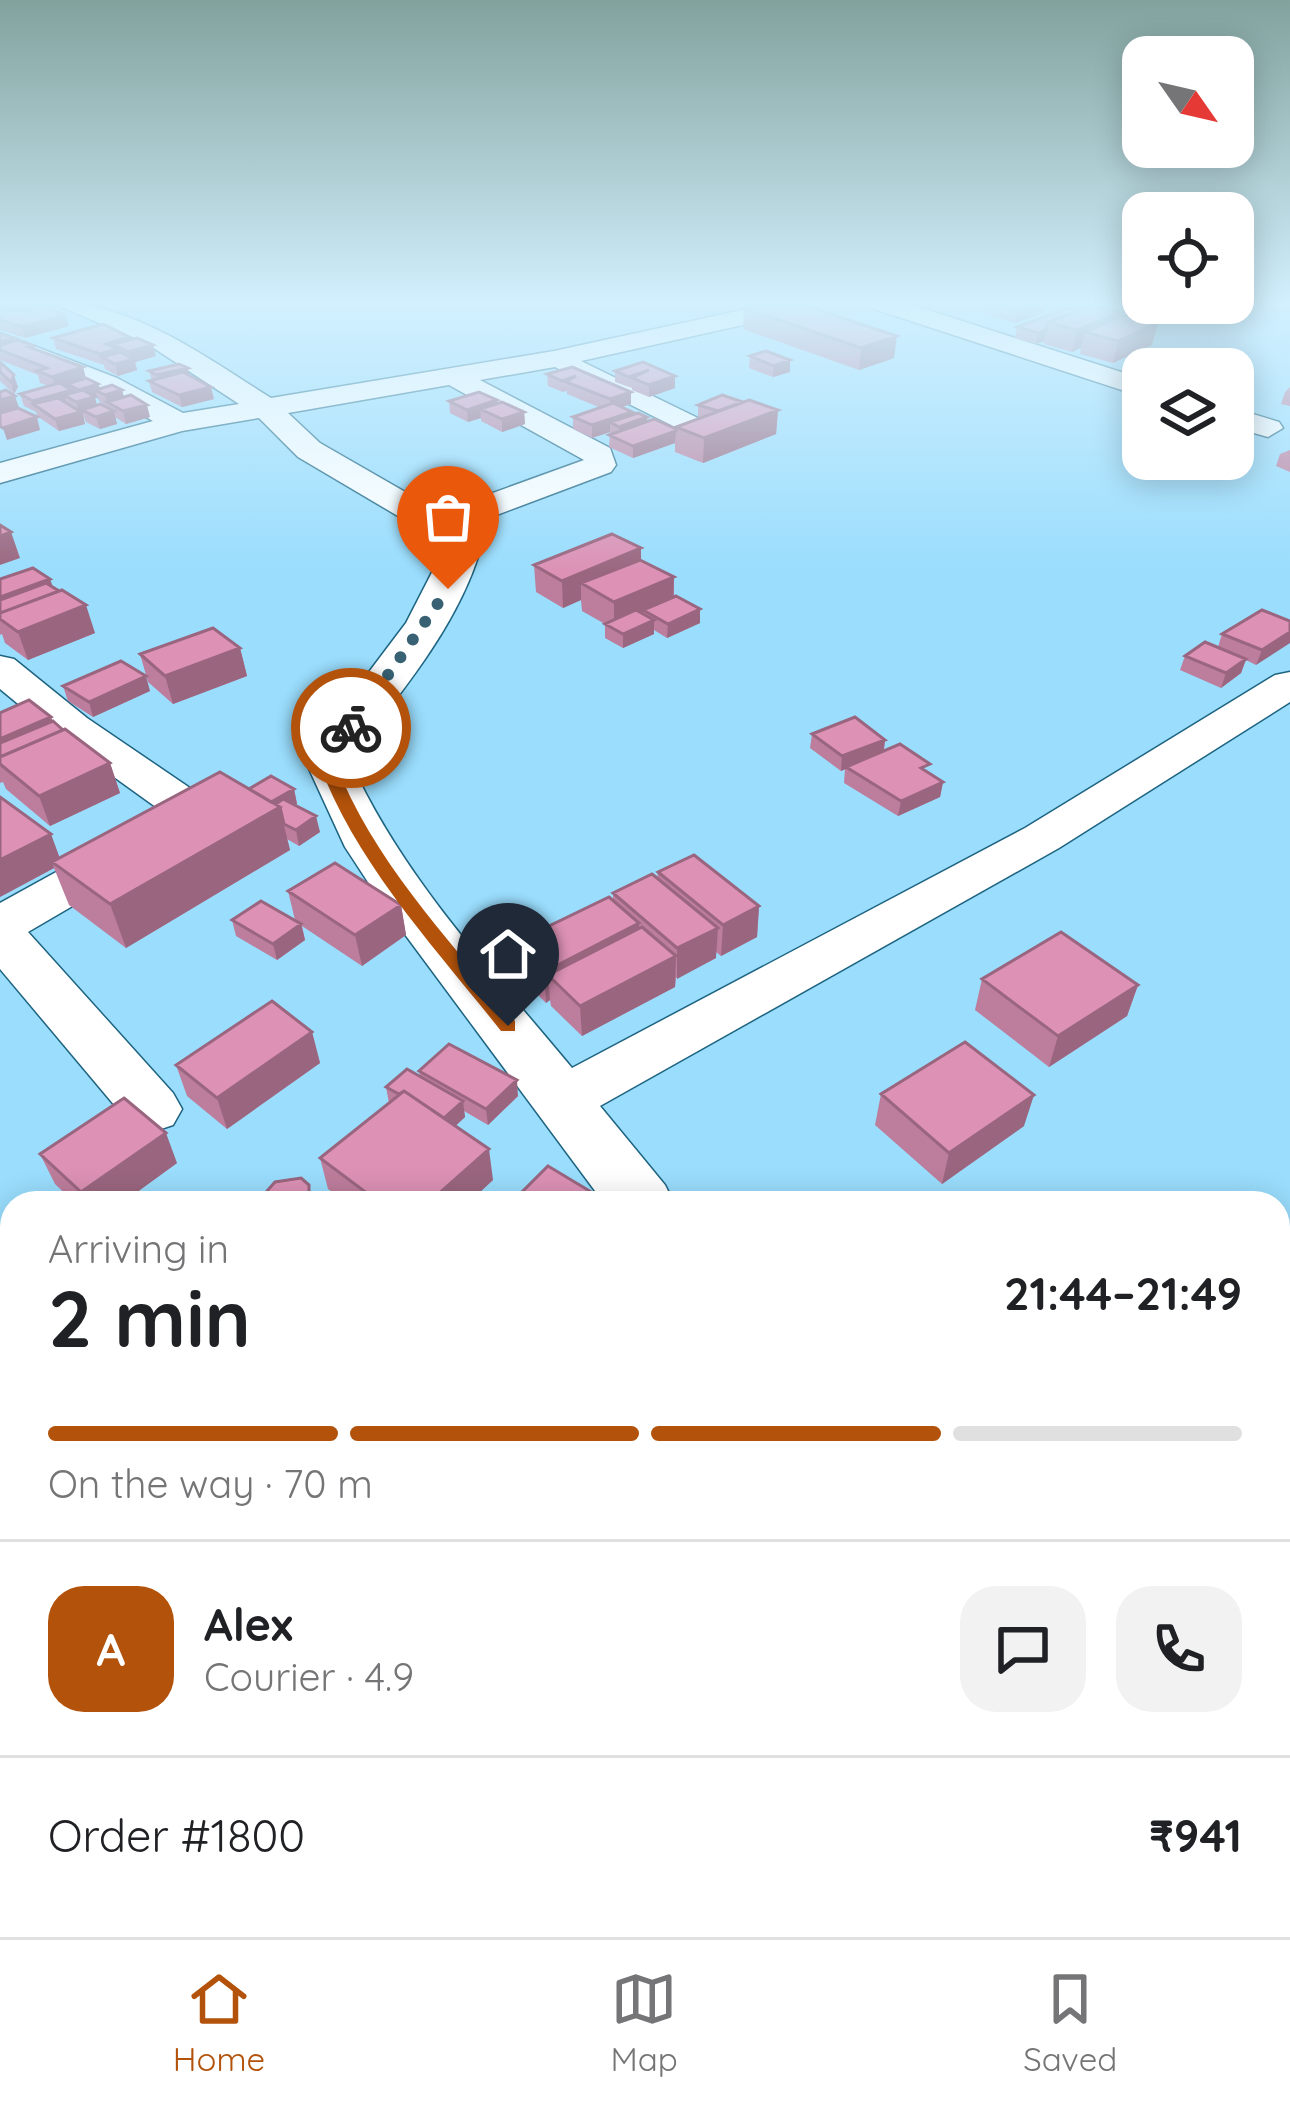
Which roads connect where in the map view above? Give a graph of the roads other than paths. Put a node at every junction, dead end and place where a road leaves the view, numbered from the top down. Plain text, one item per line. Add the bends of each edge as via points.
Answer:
1 (69, 392) edge
2 (122, 392) edge
3 (241, 392) edge
4 (353, 392) edge
5 (483, 392) edge
6 (622, 392) edge
7 (53, 396) edge
8 (264, 407) junction
9 (178, 423) junction
10 (1254, 424) edge
11 (693, 427) edge
12 (1268, 428) dead end
13 (0, 473) edge
14 (437, 525) junction
15 (0, 668) edge
16 (1290, 684) edge
17 (260, 786) junction
18 (0, 930) edge
19 (152, 1109) dead end
20 (569, 1137) junction
21 (629, 1191) edge

1 - 7 street
2 - 9 street
3 - 8 street
4 - 8 street
5 - 14 street via 599,455 600,465
6 - 11 street
8 - 9 street
8 - 14 street via 310,450
9 - 13 street
10 - 12 street
14 - 17 street via 463,547 448,589 363,714
15 - 17 street via 72,727
16 - 20 street
17 - 18 street
17 - 20 street via 339,796
18 - 19 street
20 - 21 street

